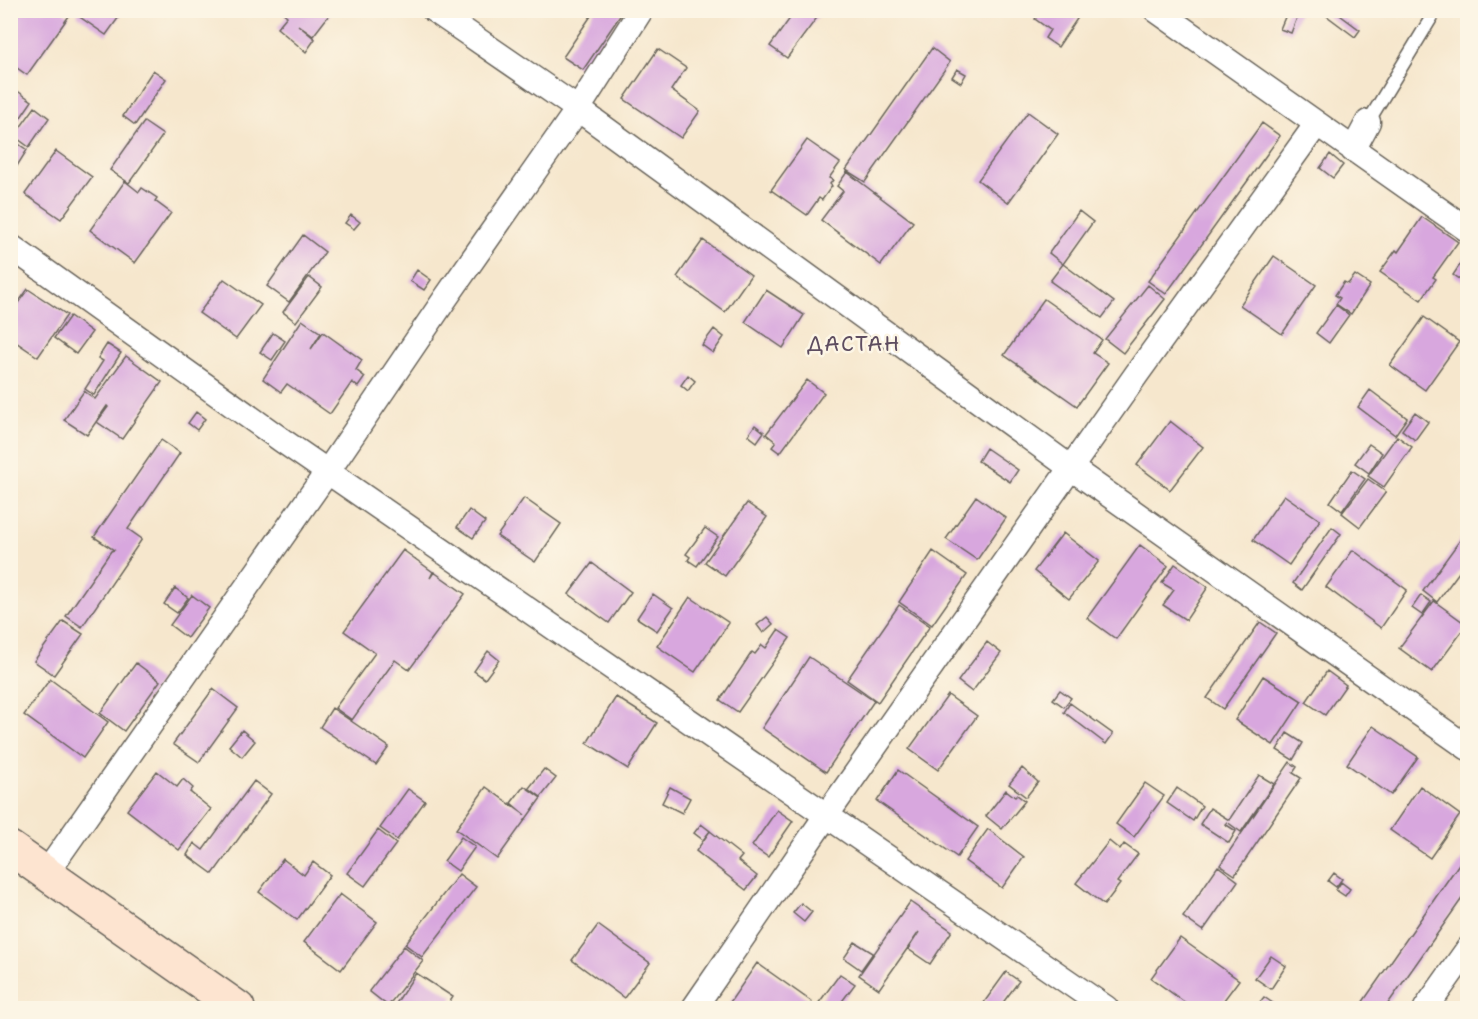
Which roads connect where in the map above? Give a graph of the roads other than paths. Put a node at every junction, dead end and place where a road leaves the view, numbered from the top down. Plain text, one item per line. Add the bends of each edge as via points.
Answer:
1 (434, 10) edge
2 (641, 10) edge
3 (1156, 10) edge
4 (1436, 10) edge
5 (578, 109) junction
6 (1368, 122) joint
7 (1316, 125) junction
8 (1353, 150) junction
9 (1467, 230) edge
10 (10, 246) edge
11 (1071, 468) junction
12 (328, 471) junction
13 (1467, 748) edge
14 (826, 816) junction
15 (10, 848) edge
16 (47, 872) junction
17 (1467, 949) edge
18 (236, 1008) edge
19 (694, 1008) edge
20 (1106, 1008) edge
21 (1426, 1008) edge

1 - 5 street
2 - 5 street
3 - 7 street
4 - 6 lane
5 - 11 street
5 - 12 street
6 - 8 street
7 - 8 street
7 - 11 street
8 - 9 street
10 - 12 street
11 - 13 street
11 - 14 street
12 - 14 street
12 - 16 street
14 - 19 street
14 - 20 street
15 - 16 main road
16 - 18 main road
17 - 21 street

